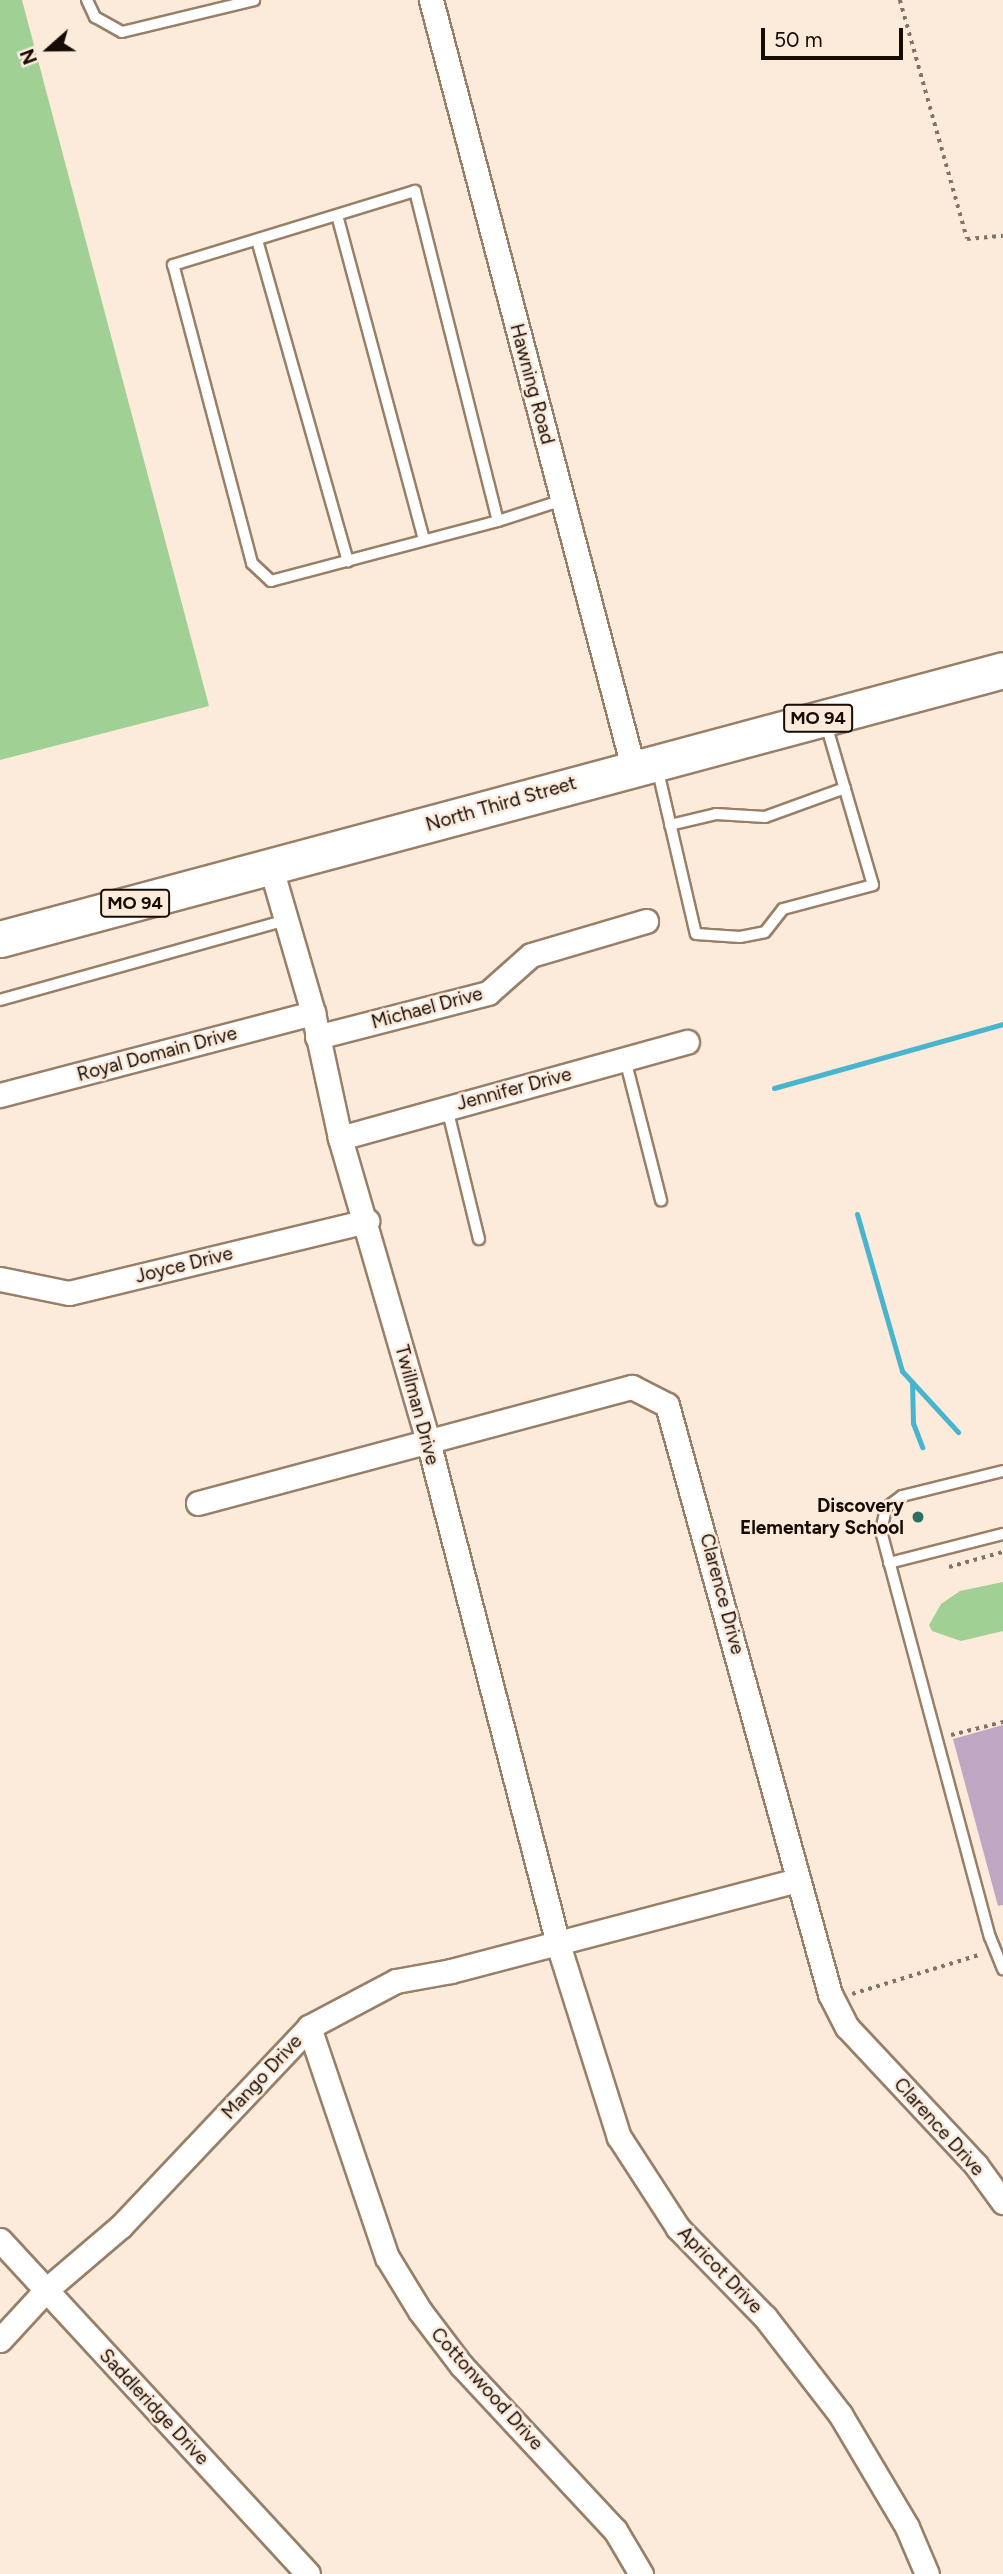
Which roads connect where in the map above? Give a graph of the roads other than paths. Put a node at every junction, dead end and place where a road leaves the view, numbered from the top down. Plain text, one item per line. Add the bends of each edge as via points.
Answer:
1 (87, 0) edge
2 (254, 0) edge
3 (431, 0) edge
4 (337, 215) junction
5 (257, 240) junction
6 (562, 500) junction
7 (498, 521) junction
8 (424, 540) junction
9 (348, 561) junction
10 (1003, 670) edge
11 (824, 717) junction
12 (644, 764) junction
13 (845, 788) junction
14 (670, 825) junction
15 (271, 868) junction
16 (286, 920) junction
17 (646, 922) dead end
18 (0, 939) edge
19 (0, 1000) edge
20 (313, 1013) junction
21 (317, 1037) junction
22 (687, 1042) dead end
23 (625, 1059) junction
24 (0, 1095) edge
25 (447, 1108) junction
26 (340, 1138) junction
27 (661, 1200) dead end
28 (367, 1221) junction
29 (479, 1239) dead end
30 (0, 1279) edge
31 (428, 1441) junction
32 (1003, 1471) edge
33 (198, 1503) dead end
34 (1003, 1534) edge
35 (889, 1563) junction
36 (798, 1880) junction
37 (558, 1944) junction
38 (1003, 1970) edge
39 (309, 2027) junction
40 (1003, 2202) edge
41 (0, 2240) edge
42 (46, 2290) junction
43 (0, 2340) edge
44 (308, 2574) edge
45 (641, 2574) edge
46 (928, 2574) edge

1 - 2 lane via 95,16 122,32
3 - 6 street, Hawning Road
4 - 5 lane
4 - 7 lane via 415,191
4 - 8 lane
5 - 9 lane
5 - 9 lane via 173,265 252,563 271,581
6 - 7 lane
6 - 12 street, Hawning Road
7 - 8 lane
8 - 9 lane
10 - 11 main road, North Third Street / MO 94
11 - 12 main road, North Third Street / MO 94
11 - 13 lane
12 - 14 lane
12 - 15 main road, North Third Street / MO 94
13 - 14 lane via 765,817 716,814
13 - 14 lane via 873,885 783,909 765,932 740,937 696,934
15 - 16 street, Twillman Drive
15 - 18 main road, North Third Street / MO 94
16 - 19 lane
16 - 20 street, Twillman Drive
17 - 21 street, Michael Drive via 531,955 488,993
20 - 21 street, Twillman Drive
20 - 24 street, Royal Domain Drive
21 - 26 street, Twillman Drive
22 - 23 street, Jennifer Drive
23 - 25 street, Jennifer Drive
23 - 27 lane
25 - 26 street, Jennifer Drive
25 - 29 lane
26 - 28 street, Twillman Drive
28 - 30 street, Joyce Drive via 69,1293
28 - 31 street, Twillman Drive
31 - 33 street, Clarence Drive
31 - 36 street, Clarence Drive via 632,1387 667,1405
31 - 37 street, Twillman Drive
32 - 35 lane via 902,1496 886,1508 881,1531
34 - 35 lane
35 - 38 lane
36 - 37 street, Mango Drive
36 - 40 street, Clarence Drive via 833,2000 847,2027 976,2165
37 - 39 street, Mango Drive via 396,1980
37 - 46 street, Apricot Drive via 618,2137 646,2185 678,2228 765,2317 840,2414 907,2527
39 - 42 street, Mango Drive via 121,2226
39 - 45 street, Cottonwood Drive via 378,2232 420,2311 461,2365 615,2530
41 - 42 street, Saddleridge Drive
42 - 43 street, Mango Drive
42 - 44 street, Saddleridge Drive

